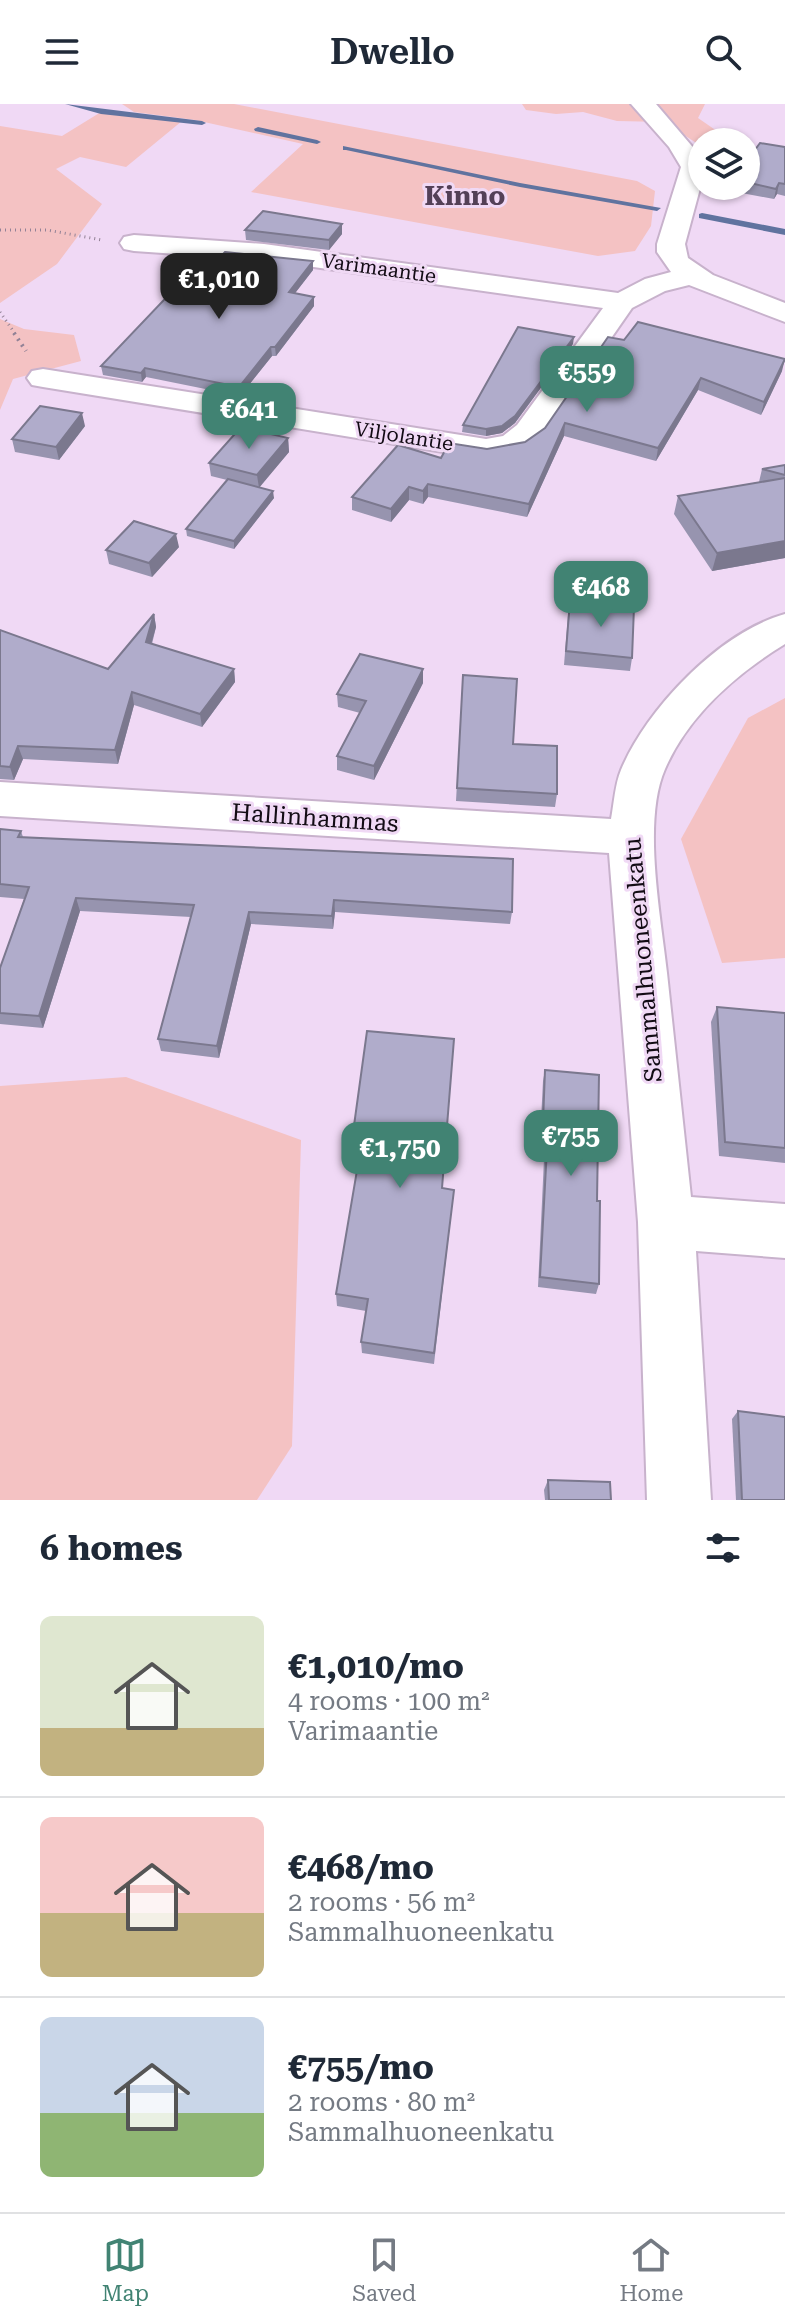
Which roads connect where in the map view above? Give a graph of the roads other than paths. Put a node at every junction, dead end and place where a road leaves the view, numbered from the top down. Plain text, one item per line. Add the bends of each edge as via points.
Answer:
1 (643, 104) edge
2 (134, 243) road end
3 (692, 276) junction
4 (622, 302) junction
5 (785, 313) edge
6 (43, 378) road end
7 (785, 627) edge
8 (0, 799) edge
9 (630, 837) junction
10 (666, 1222) junction
11 (785, 1231) edge
12 (679, 1500) edge

1 - 3 street via 687,151 694,167 671,253
2 - 4 street, Varimaantie via 264,252
3 - 4 street, Viljolantie via 655,285
3 - 5 street
4 - 6 street, Viljolantie via 529,432 505,448
7 - 9 street, Sammalhuoneenkatu via 734,657 666,730 642,771
8 - 9 street, Hallinhammas
9 - 10 street, Sammalhuoneenkatu
10 - 11 street
10 - 12 street, Sammalhuoneenkatu

